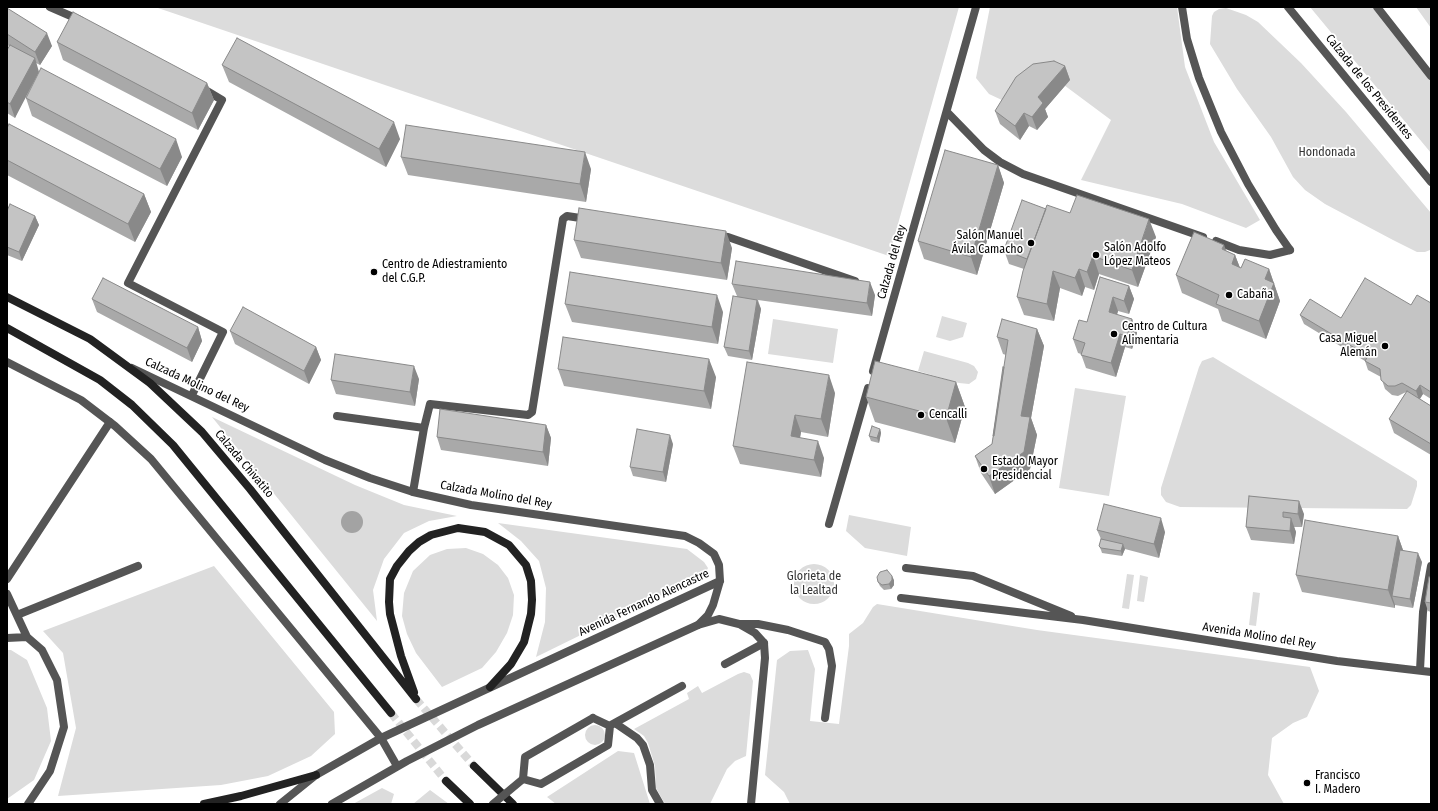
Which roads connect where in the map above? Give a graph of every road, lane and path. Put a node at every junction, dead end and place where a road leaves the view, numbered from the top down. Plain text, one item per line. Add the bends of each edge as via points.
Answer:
1 (50, 7) edge
2 (976, 7) edge
3 (1181, 7) edge
4 (1288, 7) edge
5 (1377, 7) edge
6 (86, 23) edge
7 (1431, 76) edge
8 (194, 84) edge
9 (947, 112) junction
10 (1431, 182) edge
11 (598, 220) edge
12 (712, 235) edge
13 (861, 283) edge
14 (7, 297) edge
15 (7, 328) edge
16 (7, 362) edge
17 (124, 364) junction
18 (192, 395) junction
19 (337, 416) dead end
20 (110, 422) junction
21 (424, 428) junction
22 (413, 492) junction
23 (829, 524) dead end
24 (138, 566) dead end
25 (1431, 566) edge
26 (906, 568) dead end
27 (7, 579) edge
28 (720, 581) junction
29 (7, 594) edge
30 (901, 598) dead end
31 (16, 615) junction
32 (1083, 620) junction
33 (739, 624) junction
34 (698, 625) junction
35 (27, 637) junction
36 (7, 638) edge
37 (764, 643) junction
38 (726, 664) dead end
39 (1420, 670) junction
40 (1431, 672) edge
41 (682, 686) dead end
42 (490, 687) junction
43 (391, 713) tunnel mouth
44 (825, 718) dead end
45 (612, 724) junction
46 (381, 738) junction
47 (397, 766) junction
48 (474, 766) tunnel mouth
49 (316, 775) junction
50 (523, 779) junction
51 (446, 782) tunnel mouth
52 (28, 804) edge
53 (204, 804) edge
54 (280, 804) edge
55 (332, 804) edge
56 (470, 804) edge
57 (493, 804) edge
58 (513, 804) edge
59 (660, 804) edge
60 (751, 804) edge

1 - 6 street
2 - 9 street, Calzada del Rey
3 - 9 street via 1187,39 1199,78 1221,132 1252,190 1290,250 1270,254 1239,250 1022,174 984,150
4 - 10 street, Calzada de los Presidentes
5 - 7 street
8 - 18 street via 222,100 128,283 223,332
9 - 23 street, Calzada del Rey
11 - 21 street via 567,216 563,219 532,412 528,415 430,404
12 - 13 street via 728,237
14 - 17 main road, Calzada Chivatito via 90,339
15 - 43 main road via 100,380 132,405 173,445
16 - 20 street via 81,400
17 - 18 street, Calzada Molino del Rey
17 - 42 main road, Calzada Chivatito via 150,383 202,432 416,699 401,656 389,602 390,579 397,566 409,551 431,535 458,528 472,529 498,537 517,553 526,565 531,581 531,614 524,642 511,664
18 - 22 street, Calzada Molino del Rey via 325,460
19 - 21 street
20 - 27 street
20 - 46 street via 151,458
21 - 22 street
22 - 28 street, Calzada Molino del Rey via 470,505 685,536 714,554 719,566
24 - 31 street
25 - 39 street via 1423,612
26 - 32 street, Avenida Molino del Rey via 973,576
28 - 34 street, Avenida Fernando Alencastre via 708,615
28 - 42 street, Avenida Fernando Alencastre
29 - 31 street
30 - 32 street, Avenida Molino del Rey
31 - 35 street
32 - 39 street, Avenida Molino del Rey via 1337,661
33 - 34 street via 719,619
33 - 37 street via 755,633
33 - 44 street via 773,626 825,642 832,666
34 - 47 street, Avenida Fernando Alencastre via 478,725
35 - 36 street
35 - 52 street via 42,650 57,680 64,727 50,772
37 - 38 street
37 - 60 street via 765,658
39 - 40 street, Avenida Molino del Rey
41 - 45 street
42 - 46 street, Avenida Fernando Alencastre
45 - 50 street via 608,745 541,784
45 - 50 street via 592,718 525,757
45 - 59 street via 637,738 643,745 650,765 652,790
46 - 47 street
46 - 49 street, Avenida Fernando Alencastre
47 - 55 street, Avenida Fernando Alencastre
48 - 58 main road
49 - 53 main road
49 - 54 street, Avenida Fernando Alencastre
50 - 57 street, bridge
51 - 56 main road

